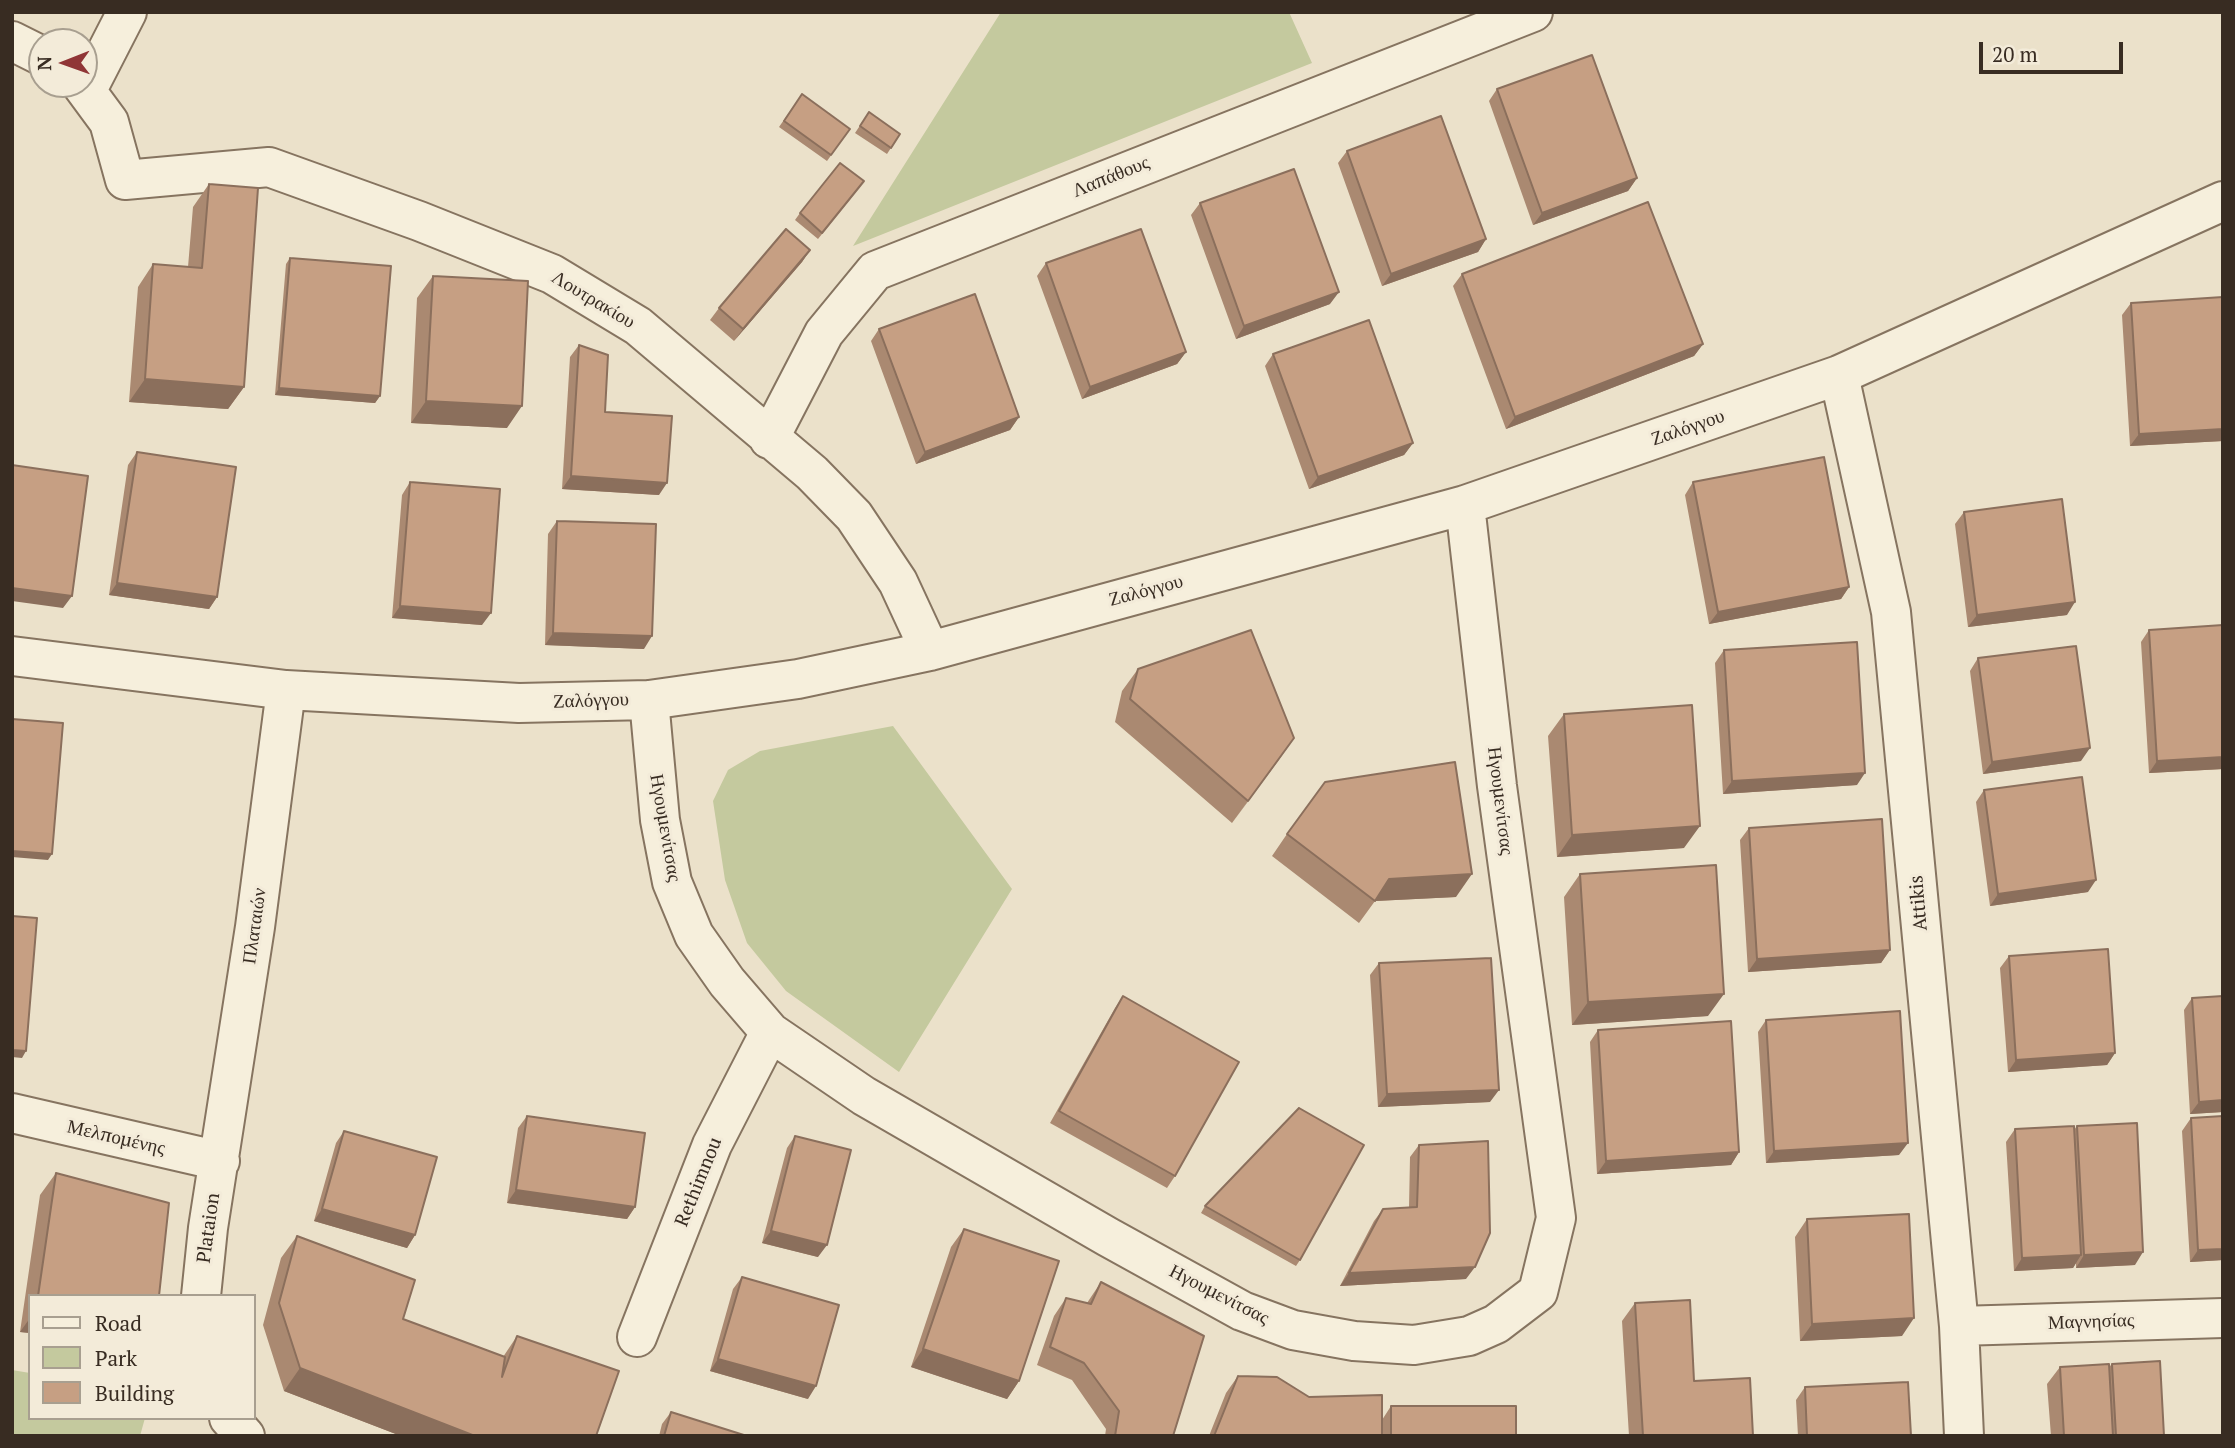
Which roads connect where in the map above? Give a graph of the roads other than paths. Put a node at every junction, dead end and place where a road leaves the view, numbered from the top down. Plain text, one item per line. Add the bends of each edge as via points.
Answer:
1 (127, 12) edge
2 (1533, 12) edge
3 (12, 41) edge
4 (28, 49) edge
5 (98, 63) edge
6 (92, 98) edge
7 (2223, 201) edge
8 (1839, 375) junction
9 (769, 439) junction
10 (1465, 505) junction
11 (930, 651) junction
12 (12, 656) edge
13 (286, 690) junction
14 (649, 700) junction
15 (770, 1032) junction
16 (12, 1113) edge
17 (220, 1161) junction
18 (201, 1294) edge
19 (2223, 1318) edge
20 (1959, 1326) junction
21 (638, 1337) dead end
22 (231, 1420) edge
23 (245, 1436) edge
24 (1965, 1436) edge

1 - 5 street
2 - 9 street, Λαπάθους via 875,271 824,333
3 - 4 street
6 - 9 street, Λουτρακίου via 109,122 125,180 269,167 552,274 638,326
7 - 8 street, Ζαλόγγου
8 - 10 street, Ζαλόγγου
8 - 20 street, Attikis via 1891,612
9 - 11 street, Λουτρακίου via 812,473 854,516 898,582
10 - 11 street, Ζαλόγγου
10 - 15 street, Ηγουμενίτσας via 1497,786 1556,1218 1538,1292 1496,1324 1469,1336 1428,1343 1354,1341 1293,1331 1242,1311 864,1096
11 - 14 street, Ζαλόγγου via 798,679
12 - 13 street, Ζαλόγγου
13 - 14 street, Ζαλόγγου via 519,703
13 - 17 street, Πλαταιών
14 - 15 street, Ηγουμενίτσας via 660,820 672,882 694,935
15 - 21 street, Rethimnou via 712,1145
16 - 17 street, Μελπομένης
17 - 18 street, Plataion
19 - 20 street, Μαγνησίας
20 - 24 street, Attikis
22 - 23 street

